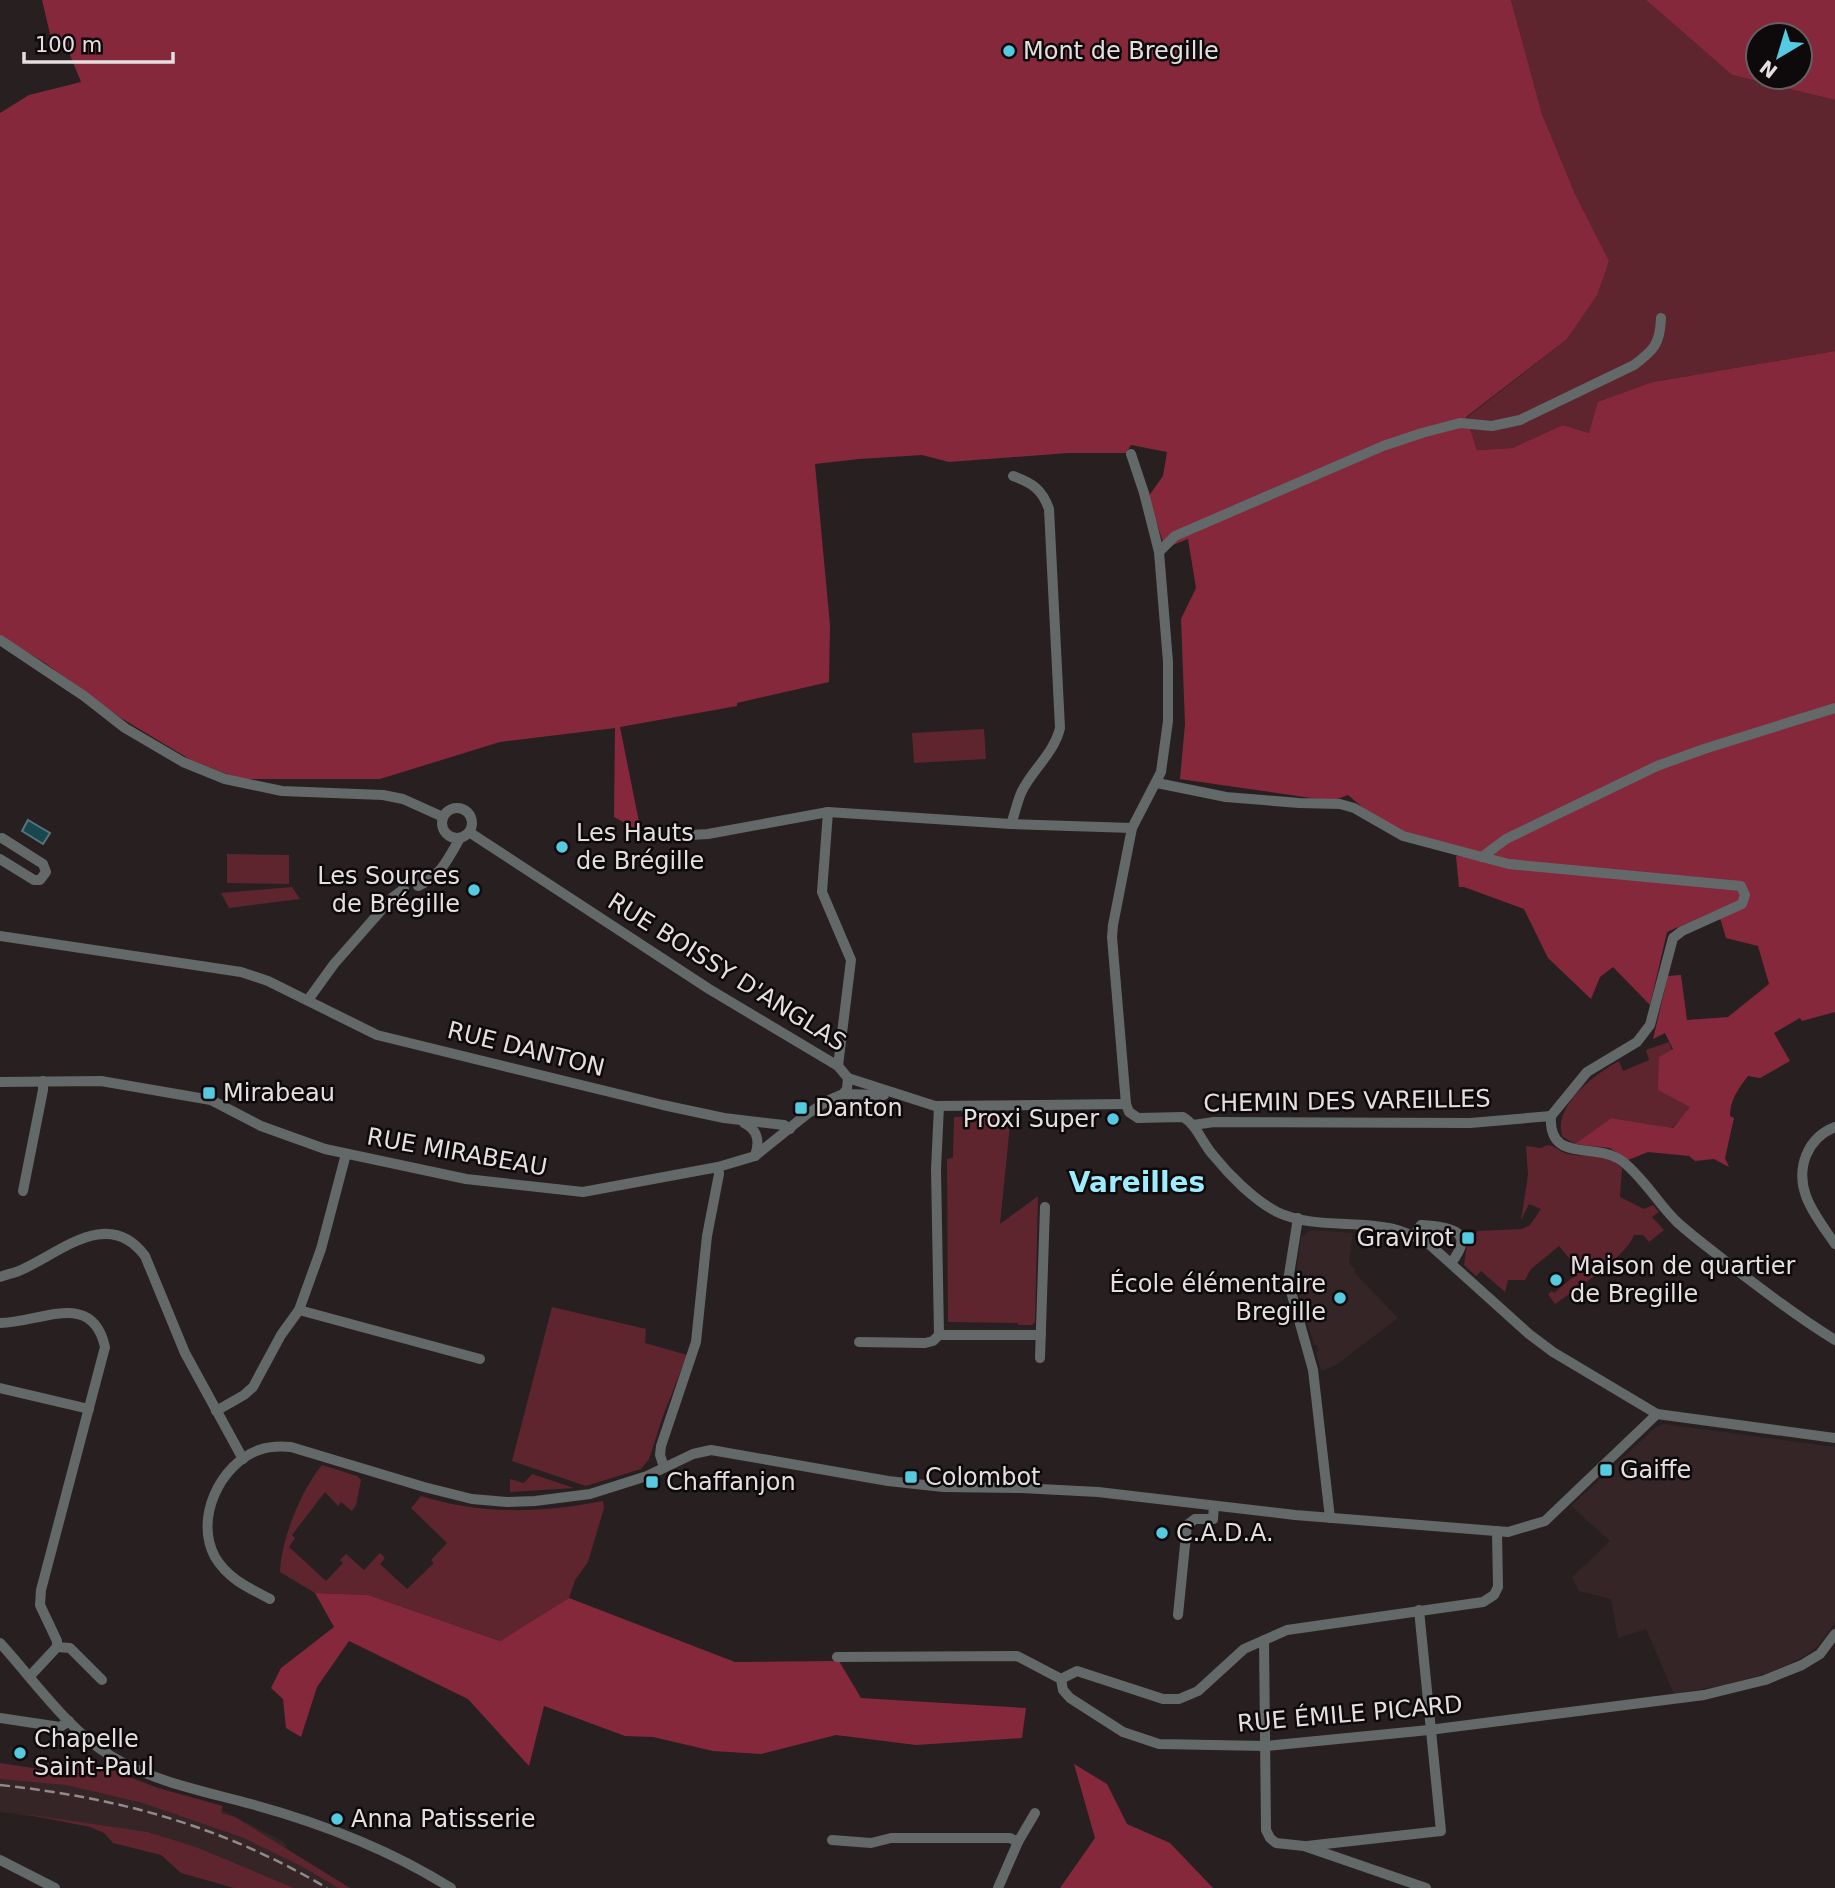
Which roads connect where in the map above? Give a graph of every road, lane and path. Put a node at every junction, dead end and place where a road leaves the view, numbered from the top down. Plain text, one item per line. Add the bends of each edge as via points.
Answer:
1 (1661, 318) dead end
2 (1131, 454) dead end
3 (1013, 475) dead end
4 (1159, 552) junction
5 (0, 640) edge
6 (1835, 708) edge
7 (1157, 783) junction
8 (828, 812) junction
9 (443, 817) junction
10 (1012, 824) junction
11 (1132, 828) junction
12 (470, 832) junction
13 (691, 835) dead end
14 (2, 838) edge
15 (460, 838) junction
16 (1482, 857) junction
17 (0, 859) edge
18 (418, 887) dead end
19 (404, 889) dead end
20 (0, 936) edge
21 (308, 1000) junction
22 (838, 1066) junction
23 (43, 1081) junction
24 (0, 1083) edge
25 (846, 1086) junction
26 (904, 1098) junction
27 (1126, 1104) junction
28 (939, 1107) junction
29 (1550, 1116) junction
30 (740, 1121) junction
31 (1193, 1125) junction
32 (1835, 1127) edge
33 (790, 1129) junction
34 (346, 1154) junction
35 (755, 1156) junction
36 (718, 1167) junction
37 (23, 1191) dead end
38 (1045, 1207) dead end
39 (1298, 1218) junction
40 (1414, 1236) junction
41 (1835, 1244) edge
42 (1451, 1263) junction
43 (0, 1277) edge
44 (299, 1310) junction
45 (0, 1323) edge
46 (939, 1335) junction
47 (1041, 1335) junction
48 (1835, 1339) edge
49 (859, 1342) dead end
50 (1040, 1358) dead end
51 (480, 1359) dead end
52 (0, 1388) edge
53 (89, 1409) junction
54 (216, 1411) junction
55 (1657, 1414) junction
56 (1835, 1438) edge
57 (243, 1460) junction
58 (664, 1467) junction
59 (1214, 1506) junction
60 (1330, 1518) junction
61 (1497, 1531) junction
62 (270, 1599) dead end
63 (1419, 1610) junction
64 (1178, 1615) dead end
65 (1835, 1634) edge
66 (1264, 1640) junction
67 (0, 1643) edge
68 (57, 1647) junction
69 (837, 1657) dead end
70 (30, 1676) junction
71 (1061, 1679) junction
72 (102, 1680) dead end
73 (0, 1718) edge
74 (69, 1721) junction
75 (1429, 1730) junction
76 (1266, 1746) junction
77 (1035, 1812) dead end
78 (832, 1840) dead end
79 (1018, 1842) junction
80 (1304, 1846) junction
81 (0, 1860) edge
82 (55, 1888) edge
83 (451, 1888) edge
84 (998, 1888) edge
85 (1426, 1888) edge

1 - 4 street via 1660,337 1642,359 1613,377 1520,420 1492,426 1460,422 1383,446 1175,536
2 - 4 street
3 - 10 street via 1038,487 1049,509 1060,728 1050,752 1020,793
4 - 7 street via 1168,721
5 - 9 street via 125,728 183,762 225,779 262,789 403,799
6 - 16 street via 1657,766 1506,839
7 - 11 street
7 - 16 street via 1226,797 1340,804 1403,836
8 - 10 street
8 - 13 street
8 - 22 street via 822,892 851,960
9 - 12 street via 452,809 462,809 472,820
9 - 15 street via 446,834
10 - 11 street
11 - 27 street via 1112,937
12 - 15 street
12 - 22 street, RUE BOISSY D'ANGLAS via 709,989
14 - 17 street via 43,864 46,872 34,880
15 - 18 street via 441,870
16 - 29 street via 1519,865 1741,886 1745,895 1737,908 1677,934 1644,1036 1587,1072
19 - 21 street via 334,964
20 - 21 street, RUE DANTON via 241,972
21 - 30 street, RUE DANTON via 377,1035
22 - 25 street, RUE BOISSY D'ANGLAS
23 - 24 street, RUE MIRABEAU
23 - 34 street, RUE MIRABEAU via 101,1081 211,1100 261,1126
23 - 37 street
25 - 26 street, CHEMIN DES VAREILLES
25 - 26 street, CHEMIN DES VAREILLES
25 - 33 street, RUE MIRABEAU
26 - 28 street, CHEMIN DES VAREILLES
27 - 28 street, CHEMIN DES VAREILLES
27 - 31 street, CHEMIN DES VAREILLES via 1133,1116 1183,1117
28 - 46 street
29 - 31 street, CHEMIN DES VAREILLES via 1470,1123
29 - 48 street via 1554,1136 1563,1147 1611,1154 1624,1163 1675,1220 1768,1294
30 - 33 street, RUE DANTON
30 - 35 street via 757,1137
31 - 39 street via 1211,1153 1255,1196 1273,1210
32 - 41 street via 1815,1139 1805,1156 1801,1177 1806,1197
33 - 35 street, RUE MIRABEAU
34 - 36 street, RUE MIRABEAU via 466,1179 583,1192
34 - 44 street
35 - 36 street, RUE MIRABEAU
36 - 58 street via 696,1342 661,1446
38 - 47 street
39 - 40 street via 1393,1229
39 - 60 street via 1288,1281 1313,1370
40 - 42 street
40 - 42 street via 1421,1225 1450,1227 1457,1232 1461,1244
42 - 55 street via 1553,1352
43 - 54 street via 80,1238 104,1235 129,1241 145,1256 185,1353
44 - 51 street
44 - 54 street via 253,1387
45 - 53 street via 71,1311 93,1321 105,1347
46 - 47 street
46 - 49 street via 925,1343
47 - 50 street
52 - 53 street
53 - 68 street via 41,1590 40,1605
54 - 57 street
55 - 56 street
55 - 61 street via 1545,1521
57 - 58 street via 258,1450 291,1447 472,1499 535,1501 590,1494
57 - 62 street via 224,1476 217,1490 209,1514 210,1542 215,1557 238,1583
58 - 59 street via 711,1450 888,1481 1085,1492
59 - 60 street
59 - 64 street via 1213,1519 1195,1519 1187,1525
60 - 61 street
61 - 63 street via 1498,1587 1494,1595 1483,1602
63 - 66 street via 1287,1630
63 - 75 street
65 - 75 street, RUE ÉMILE PICARD via 1819,1654 1802,1665 1765,1680 1704,1695
66 - 71 street via 1244,1649 1198,1691 1179,1699 1163,1699 1077,1671
66 - 76 street
67 - 70 street
68 - 70 street
68 - 72 street via 70,1648
69 - 71 street, RUE ÉMILE PICARD via 1017,1656
70 - 74 street
71 - 76 street, RUE ÉMILE PICARD via 1070,1698 1123,1732 1159,1744
73 - 74 street via 61,1727
74 - 83 street via 108,1755 145,1774 359,1840
75 - 76 street, RUE ÉMILE PICARD
75 - 80 street via 1441,1831
76 - 80 street via 1266,1830 1276,1843
77 - 79 street
78 - 79 street via 871,1843 950,1837
79 - 84 street
80 - 85 street
81 - 82 street

